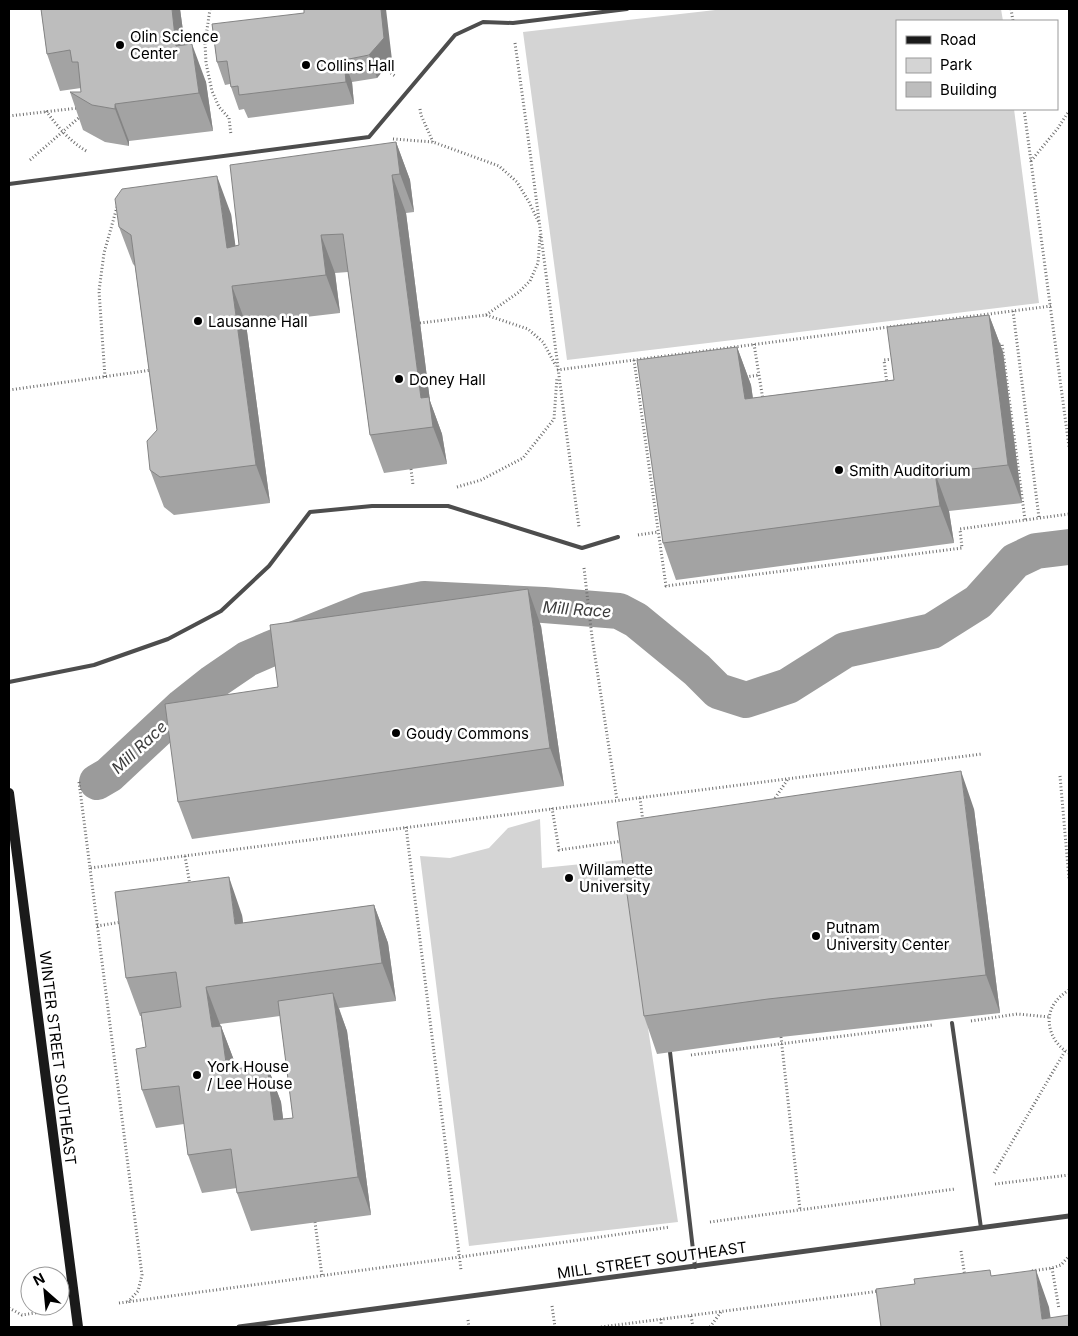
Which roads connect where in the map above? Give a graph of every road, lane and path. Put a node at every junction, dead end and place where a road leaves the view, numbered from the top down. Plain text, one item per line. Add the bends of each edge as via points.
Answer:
1 (210, 9) edge
2 (627, 9) edge
3 (512, 23) junction
4 (411, 86) junction
5 (83, 107) edge
6 (1024, 110) edge
7 (46, 111) junction
8 (1069, 112) edge
9 (85, 113) edge
10 (9, 116) edge
11 (62, 132) junction
12 (370, 137) junction
13 (433, 142) junction
14 (233, 155) junction
15 (29, 161) dead end
16 (1031, 161) junction
17 (126, 169) junction
18 (9, 184) edge
19 (541, 229) junction
20 (1051, 306) junction
21 (1013, 311) junction
22 (486, 315) junction
23 (941, 320) junction
24 (420, 323) dead end
25 (942, 328) edge
26 (754, 344) junction
27 (993, 346) edge
28 (689, 353) junction
29 (902, 358) edge
30 (634, 360) junction
31 (690, 360) edge
32 (157, 369) edge
33 (558, 370) junction
34 (759, 375) junction
35 (104, 377) junction
36 (740, 378) edge
37 (9, 390) edge
38 (887, 390) edge
39 (763, 401) edge
40 (1069, 447) edge
41 (410, 469) edge
42 (455, 487) dead end
43 (414, 494) dead end
44 (1069, 514) edge
45 (1038, 518) junction
46 (1025, 520) junction
47 (618, 538) dead end
48 (582, 548) junction
49 (9, 682) edge
50 (982, 754) dead end
51 (1060, 776) dead end
52 (788, 779) junction
53 (79, 782) dead end
54 (9, 793) edge
55 (640, 798) junction
56 (617, 800) junction
57 (552, 808) junction
58 (768, 808) edge
59 (406, 827) junction
60 (644, 830) edge
61 (626, 840) edge
62 (185, 856) junction
63 (90, 868) junction
64 (1069, 879) edge
65 (191, 893) edge
66 (126, 922) edge
67 (97, 926) junction
68 (1069, 990) edge
69 (1050, 1016) junction
70 (952, 1023) junction
71 (781, 1037) edge
72 (782, 1044) junction
73 (670, 1052) edge
74 (1067, 1052) edge
75 (671, 1058) junction
76 (1069, 1175) edge
77 (987, 1185) junction
78 (976, 1187) junction
79 (800, 1211) junction
80 (1069, 1216) edge
81 (315, 1222) edge
82 (690, 1224) junction
83 (981, 1228) junction
84 (958, 1231) junction
85 (1069, 1256) edge
86 (460, 1257) junction
87 (696, 1267) junction
88 (1052, 1268) junction
89 (461, 1270) dead end
90 (1023, 1272) edge
91 (322, 1276) junction
92 (965, 1280) edge
93 (888, 1290) edge
94 (878, 1291) junction
95 (879, 1300) edge
96 (128, 1302) junction
97 (119, 1303) dead end
98 (1059, 1309) dead end
99 (721, 1312) junction
100 (691, 1315) junction
101 (468, 1320) dead end
102 (661, 1320) junction
103 (78, 1327) edge
104 (239, 1327) edge
105 (469, 1327) edge
106 (600, 1327) edge
107 (662, 1327) edge
108 (693, 1327) edge
109 (710, 1327) edge

1 - 14 path via 206,63 212,91 228,118
2 - 3 lane
3 - 4 lane via 483,22 455,34
3 - 19 path
4 - 12 lane
4 - 13 path
5 - 7 path
6 - 16 path
7 - 10 path
7 - 11 path
8 - 16 path
9 - 11 path
11 - 15 path
11 - 17 path via 75,145
12 - 13 path
12 - 14 lane
13 - 19 path via 500,166 530,202
14 - 17 lane
16 - 20 path
17 - 18 lane
17 - 35 path via 127,180 104,252 99,291
19 - 22 path via 538,263 530,281
19 - 33 path
20 - 21 path
20 - 40 path
21 - 23 path
21 - 45 path
22 - 24 path
22 - 33 path via 528,329 543,342
23 - 25 path
23 - 26 path
26 - 28 path
26 - 34 path
27 - 46 path via 1002,344
28 - 30 path
28 - 31 path
29 - 38 path via 884,360
30 - 33 path
30 - 46 path via 666,586 962,548 960,529
32 - 35 path
33 - 42 path via 554,419 523,458 481,480
33 - 48 path
34 - 36 path
34 - 39 path
35 - 37 path
41 - 43 path
44 - 45 path
45 - 46 path
47 - 48 lane
48 - 49 lane via 448,506 372,506 310,512 270,566 220,611 168,639 94,665
48 - 56 path
50 - 52 path
51 - 64 path
52 - 55 path
52 - 58 path
53 - 63 path
54 - 103 street, WINTER STREET SOUTHEAST
55 - 56 path
55 - 60 path
56 - 57 path
57 - 59 path
57 - 61 path via 559,850
59 - 62 path
59 - 86 path
62 - 63 path
62 - 65 path
63 - 67 path
66 - 67 path
67 - 96 path via 142,1275 138,1291
68 - 69 path via 1053,1006
69 - 70 path via 1017,1014
69 - 74 path via 1052,1036
70 - 72 path
70 - 78 lane
71 - 72 path
72 - 75 path
72 - 79 path
73 - 75 lane
74 - 77 path
75 - 82 lane
76 - 77 path
77 - 78 path
78 - 79 path
78 - 83 lane
79 - 82 path
80 - 83 street, MILL STREET SOUTHEAST
81 - 91 path
82 - 86 path
82 - 87 lane
83 - 84 street, MILL STREET SOUTHEAST
84 - 87 street, MILL STREET SOUTHEAST
84 - 92 path
85 - 88 path via 1061,1266
86 - 89 path
86 - 91 path
87 - 104 street, MILL STREET SOUTHEAST
88 - 90 path
88 - 98 path
91 - 96 path
93 - 94 path
94 - 95 path
94 - 99 path
96 - 97 path
99 - 100 path
99 - 109 path
100 - 102 path
100 - 108 path
101 - 105 path
102 - 106 path
102 - 107 path

